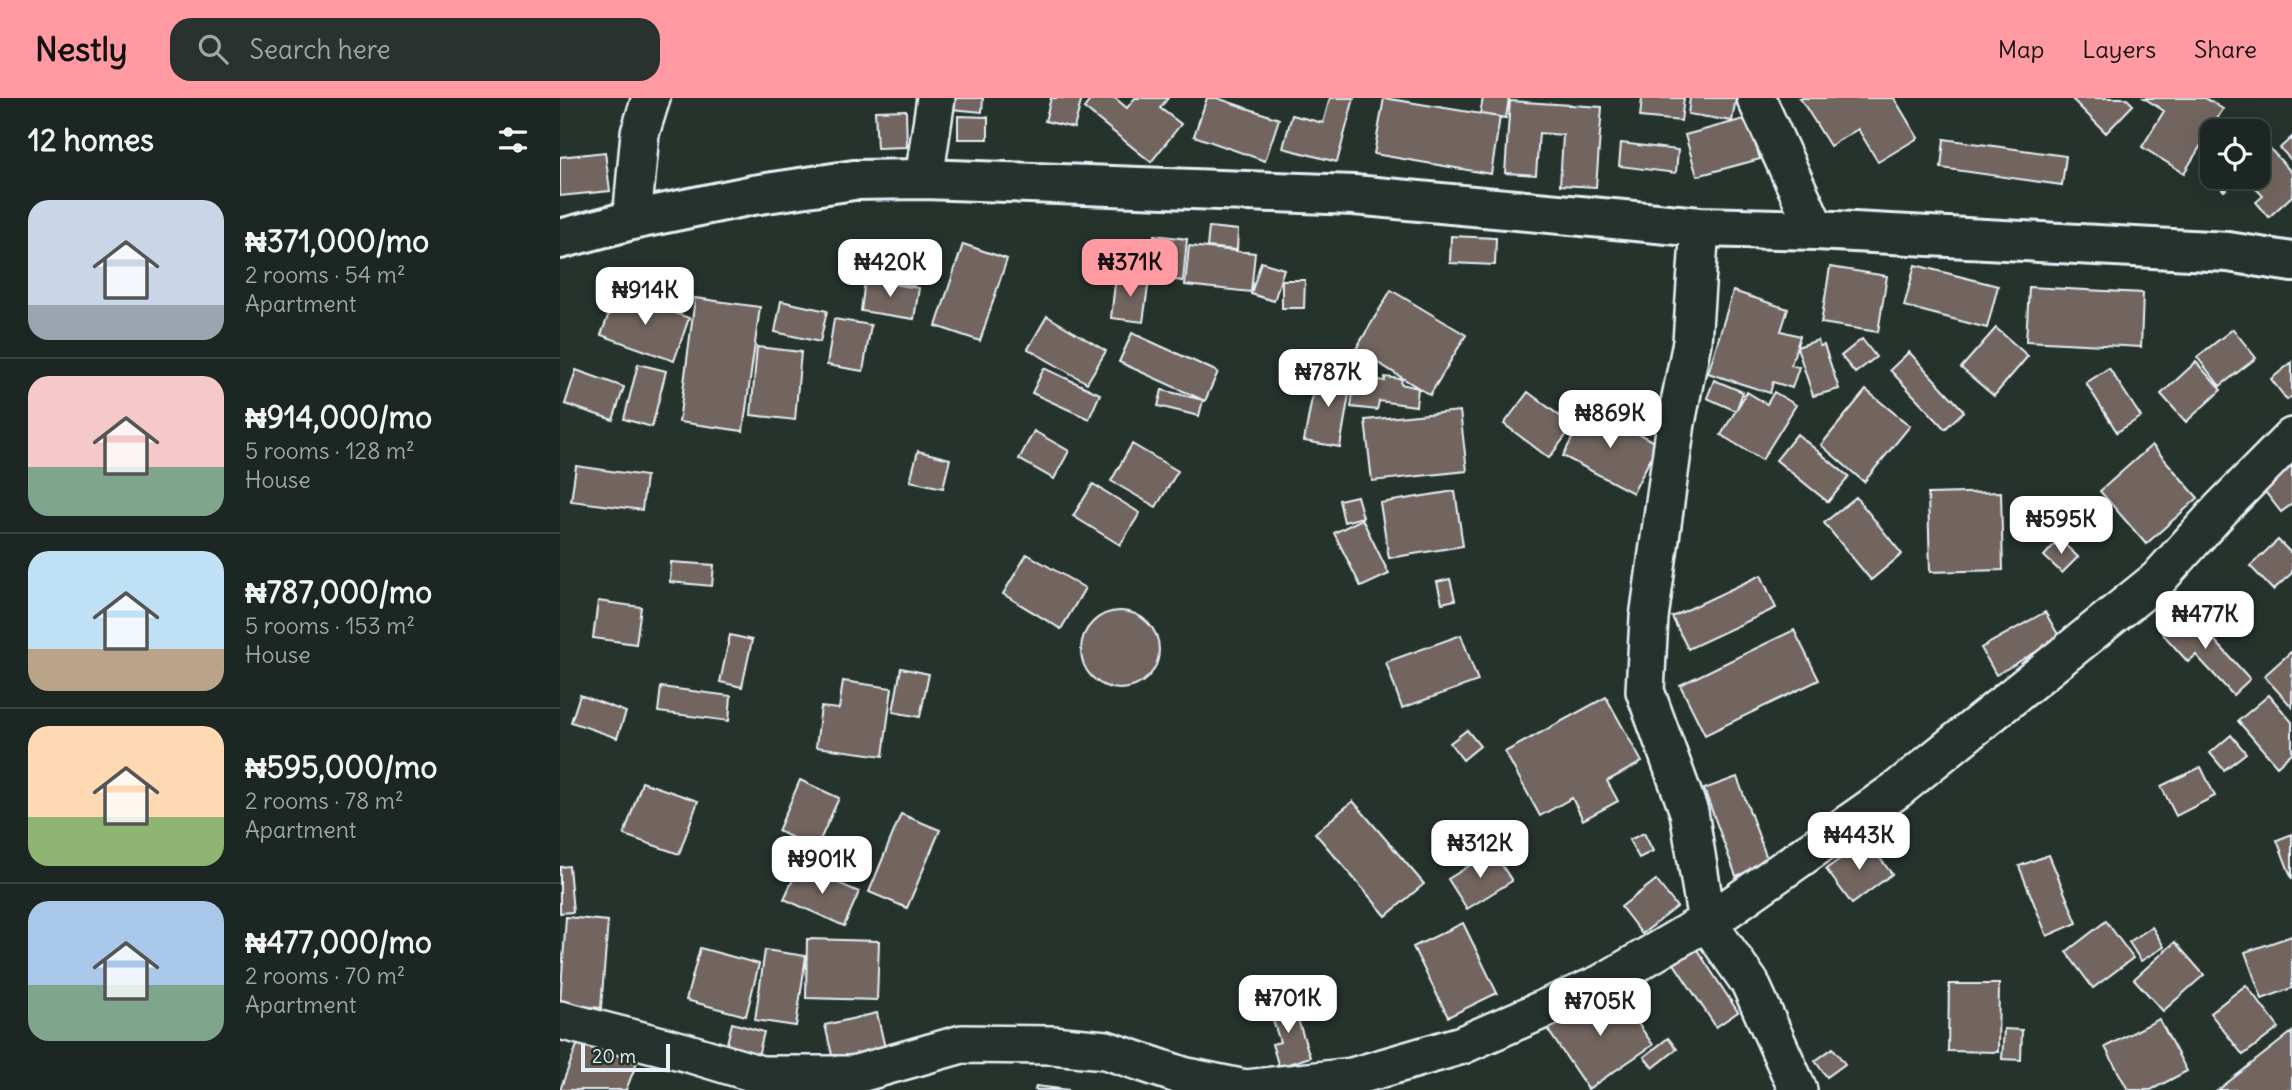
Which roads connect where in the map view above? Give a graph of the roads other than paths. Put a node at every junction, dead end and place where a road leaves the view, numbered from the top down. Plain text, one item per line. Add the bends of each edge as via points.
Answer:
1 (652, 98) edge
2 (936, 98) edge
3 (1756, 98) edge
4 (924, 179) junction
5 (632, 220) junction
6 (1700, 227) junction
7 (1816, 230) junction
8 (560, 239) edge
9 (2292, 262) edge
10 (2292, 437) edge
11 (1707, 922) junction
12 (560, 1020) edge
13 (1798, 1090) edge

1 - 5 street via 640,133
2 - 4 street
3 - 7 street
4 - 5 main road via 842,181
4 - 6 main road via 1354,195
5 - 8 main road
6 - 7 main road
6 - 11 street via 1692,342 1649,618 1645,691 1689,812
7 - 9 main road via 2228,252
10 - 11 street via 2158,579 1898,789
11 - 12 street via 1601,984 1462,1045 1352,1077 1246,1089 1183,1076 1106,1050 1052,1045 962,1044 853,1074 761,1075
11 - 13 street via 1750,983

